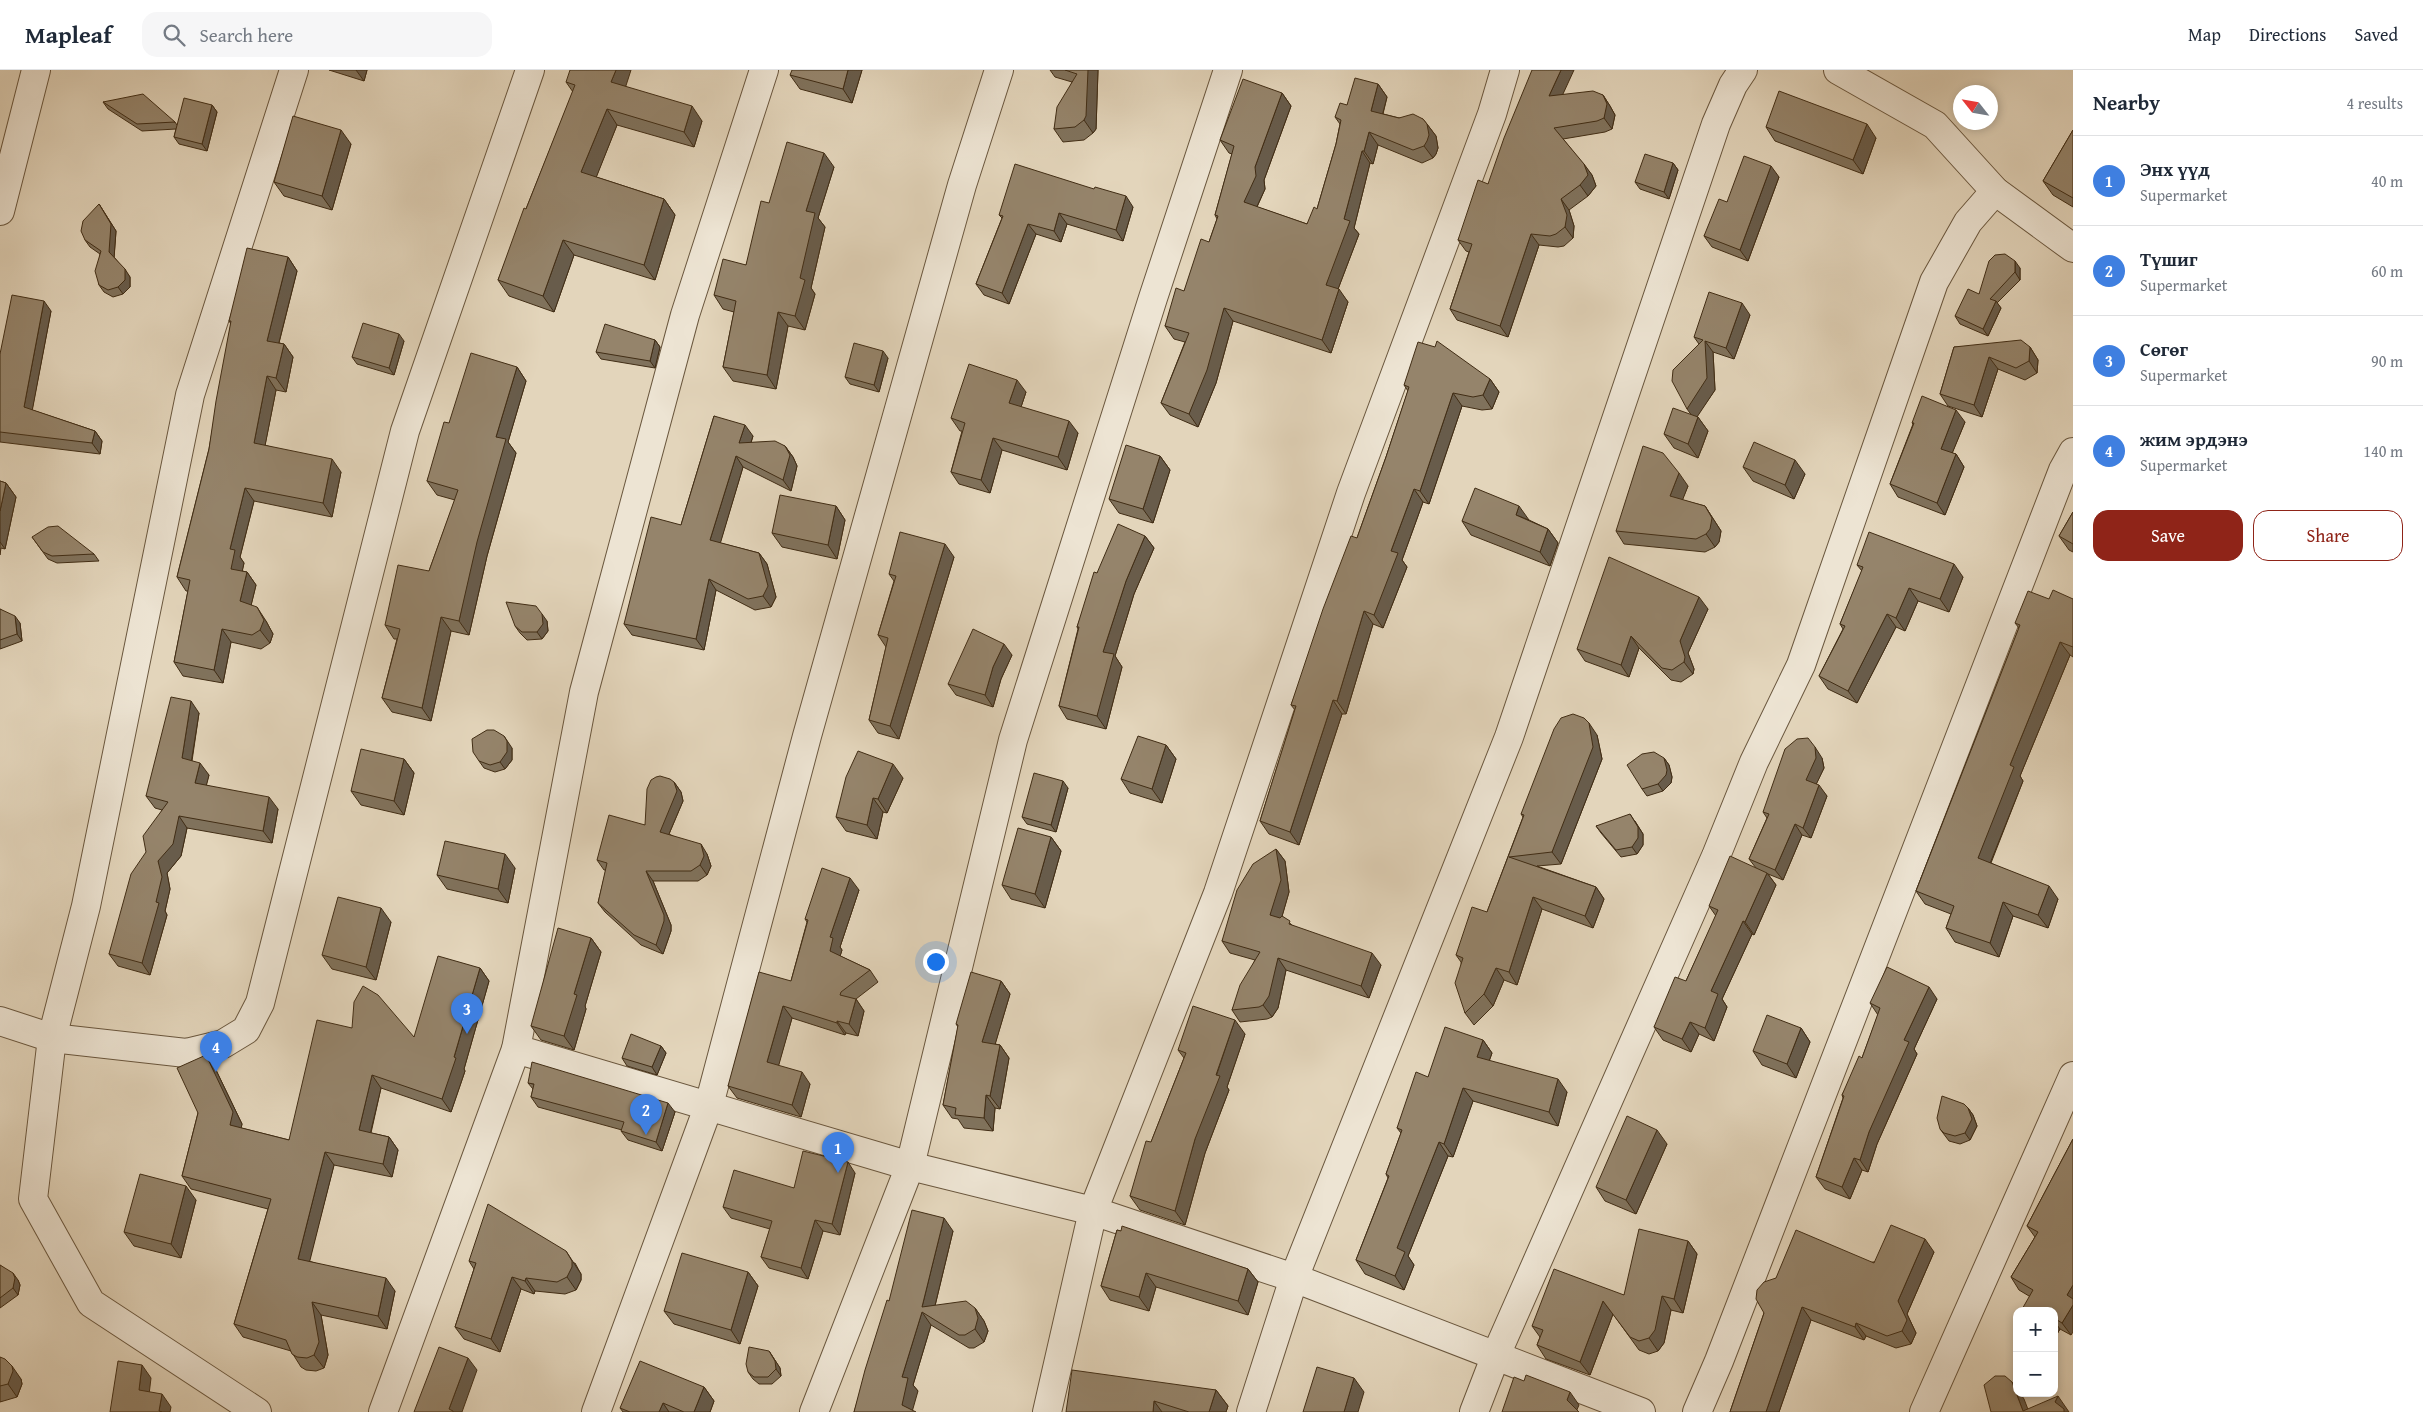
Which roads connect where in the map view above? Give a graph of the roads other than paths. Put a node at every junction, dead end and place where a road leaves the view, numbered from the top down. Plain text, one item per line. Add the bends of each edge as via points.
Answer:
1 (36, 70) edge
2 (294, 70) edge
3 (530, 70) edge
4 (764, 70) edge
5 (999, 70) edge
6 (1228, 70) edge
7 (1505, 70) edge
8 (1743, 70) edge
9 (1838, 70) edge
10 (1995, 191) junction
11 (0, 212) edge
12 (2073, 248) edge
13 (2073, 452) edge
14 (0, 1021) edge
15 (52, 1038) junction
16 (516, 1049) junction
17 (2073, 1076) edge
18 (709, 1105) junction
19 (910, 1166) junction
20 (1093, 1211) junction
21 (1294, 1278) junction
22 (1496, 1355) junction
23 (257, 1412) edge
24 (383, 1412) edge
25 (596, 1412) edge
26 (814, 1412) edge
27 (1047, 1412) edge
28 (1251, 1412) edge
29 (1474, 1412) edge
30 (1641, 1412) edge
31 (1697, 1412) edge
32 (1924, 1412) edge

1 - 11 street
2 - 15 street via 190,395 86,906
3 - 15 street via 405,431 260,1003 246,1030 223,1044 186,1053
4 - 16 street via 685,315 584,692
5 - 18 street via 960,194 810,726
6 - 19 street via 1013,740
7 - 20 street via 1497,101 1350,494 1218,893
8 - 21 street via 1716,124 1509,737
9 - 10 street via 1935,125
10 - 12 street
10 - 22 street via 1968,222 1934,282 1801,664 1754,762 1716,856
13 - 31 street via 2063,470
14 - 15 street
15 - 23 street via 33,1199 92,1303
16 - 18 street
16 - 24 street
17 - 32 street
18 - 19 street
18 - 25 street
19 - 20 street
19 - 26 street
20 - 21 street
20 - 27 street
21 - 22 street
21 - 28 street
22 - 29 street
22 - 30 street

